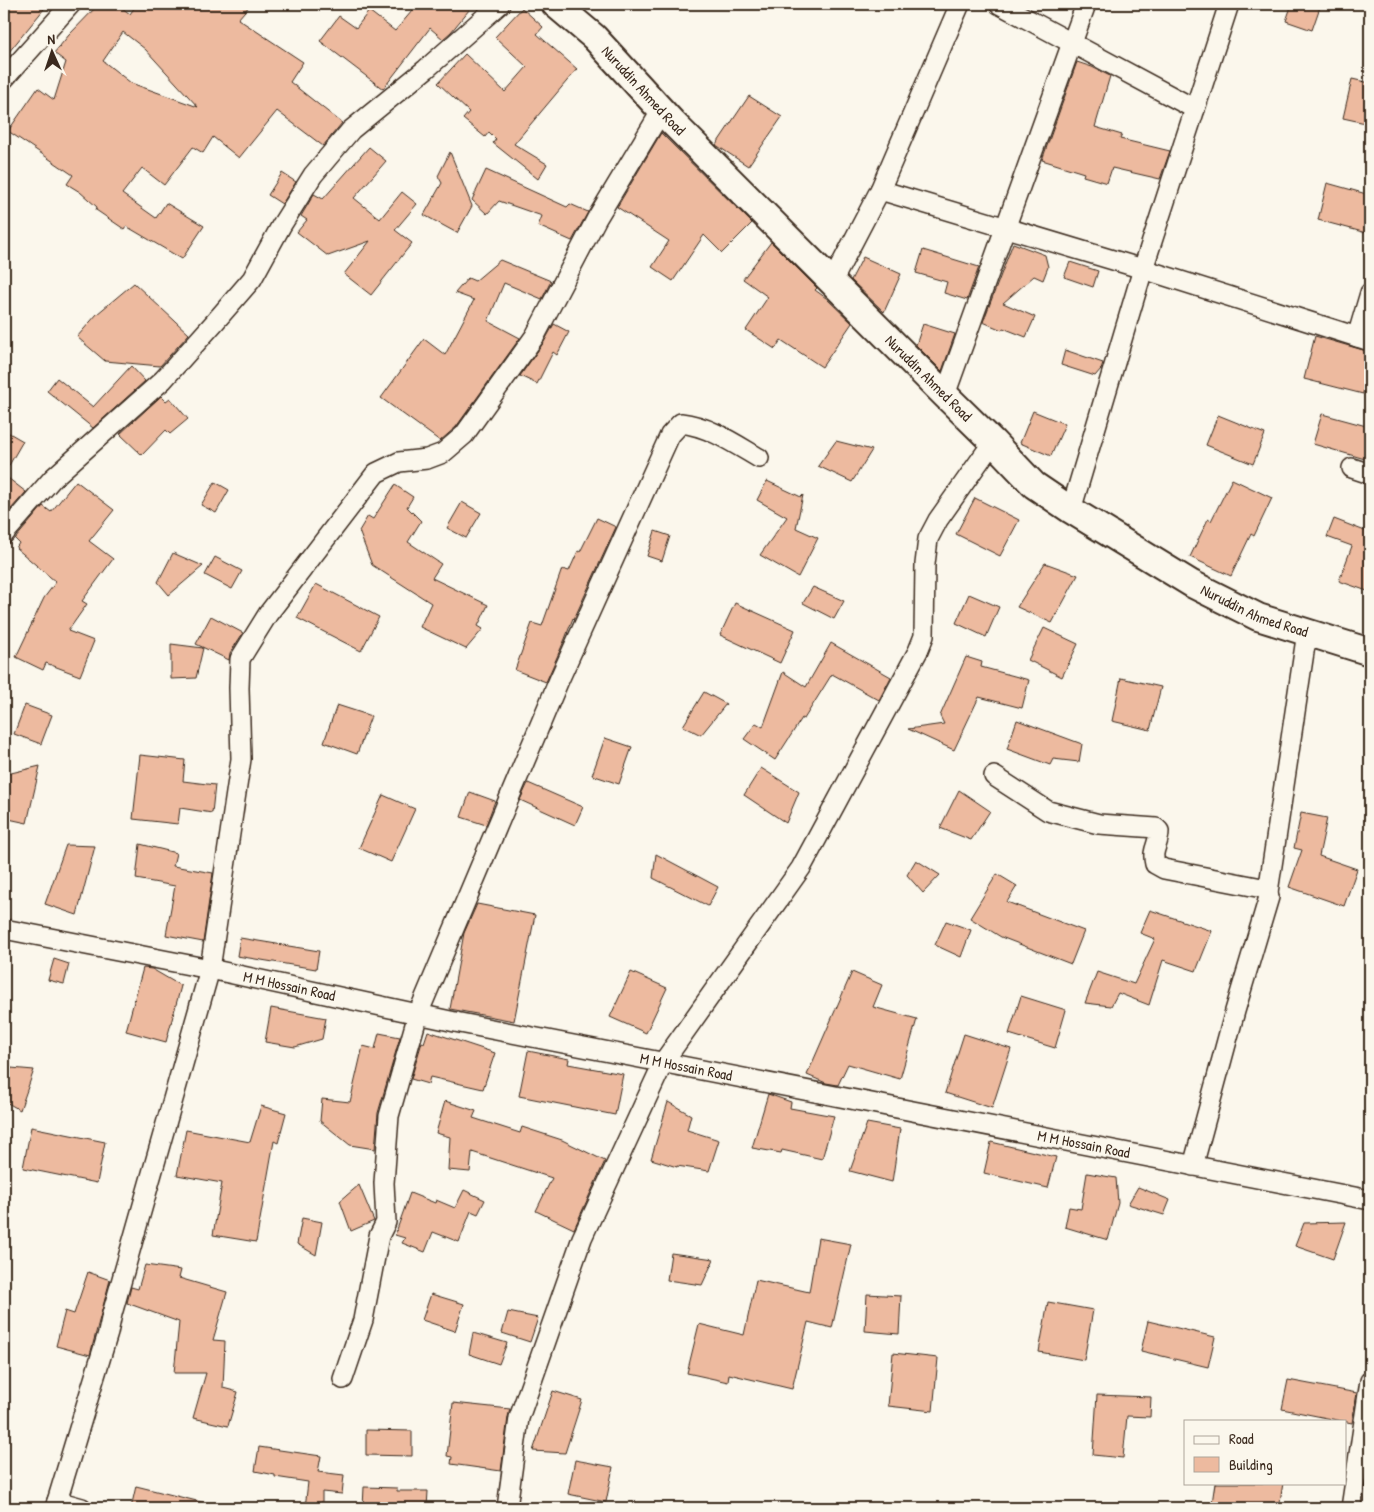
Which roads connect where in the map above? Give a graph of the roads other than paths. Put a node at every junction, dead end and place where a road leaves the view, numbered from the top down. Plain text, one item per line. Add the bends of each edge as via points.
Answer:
1 (71, 4) edge
2 (500, 4) edge
3 (555, 4) edge
4 (960, 4) edge
5 (999, 4) edge
6 (1086, 4) edge
7 (1229, 4) edge
8 (1072, 43) junction
9 (4, 79) edge
10 (1195, 109) junction
11 (662, 110) junction
12 (880, 190) junction
13 (1005, 228) junction
14 (1143, 269) junction
15 (832, 282) junction
16 (1370, 293) edge
17 (1364, 339) edge
18 (944, 395) junction
19 (993, 442) junction
20 (759, 458) dead end
21 (1352, 468) dead end
22 (1370, 474) edge
23 (1071, 510) junction
24 (4, 534) edge
25 (1307, 632) junction
26 (1370, 652) edge
27 (994, 776) dead end
28 (1268, 892) junction
29 (4, 929) edge
30 (210, 968) junction
31 (418, 1014) junction
32 (664, 1061) junction
33 (1193, 1166) junction
34 (1370, 1200) edge
35 (343, 1379) dead end
36 (1370, 1381) edge
37 (56, 1504) edge
38 (82, 1508) edge
39 (507, 1508) edge
40 (1350, 1508) edge

1 - 9 street
2 - 24 street via 351,130 312,175 252,279 221,316 163,380 53,478
3 - 11 main road, Nuruddin Ahmed Road via 594,37
4 - 12 street
5 - 8 street
6 - 8 street
7 - 10 street
8 - 10 street
8 - 13 street
10 - 14 street
11 - 15 main road, Nuruddin Ahmed Road
11 - 30 street via 598,218 535,336 464,435 443,453 427,459 399,462 376,473 268,614 240,659 241,759
12 - 13 street
12 - 15 street
13 - 14 street
13 - 18 street
14 - 17 street
14 - 23 street
15 - 18 main road, Nuruddin Ahmed Road
16 - 17 street
18 - 19 main road, Nuruddin Ahmed Road
19 - 23 main road, Nuruddin Ahmed Road via 1034,485
19 - 32 street via 928,539 924,636 918,651 802,868
20 - 31 street via 694,424 681,423 670,435 559,680
21 - 22 street
23 - 25 main road, Nuruddin Ahmed Road via 1192,584 1258,618
25 - 26 main road, Nuruddin Ahmed Road
25 - 28 street
27 - 28 street via 1048,811 1099,824 1156,828 1160,837 1153,855 1156,864 1164,869 1262,888
28 - 33 street
29 - 30 street, M M Hossain Road
30 - 31 street, M M Hossain Road
30 - 37 street via 108,1333
31 - 32 street, M M Hossain Road
31 - 35 street via 389,1116 384,1183 386,1222 380,1236 363,1320
32 - 33 street, M M Hossain Road
32 - 39 street via 582,1238 519,1418
33 - 34 street, M M Hossain Road
36 - 40 street
37 - 38 street

